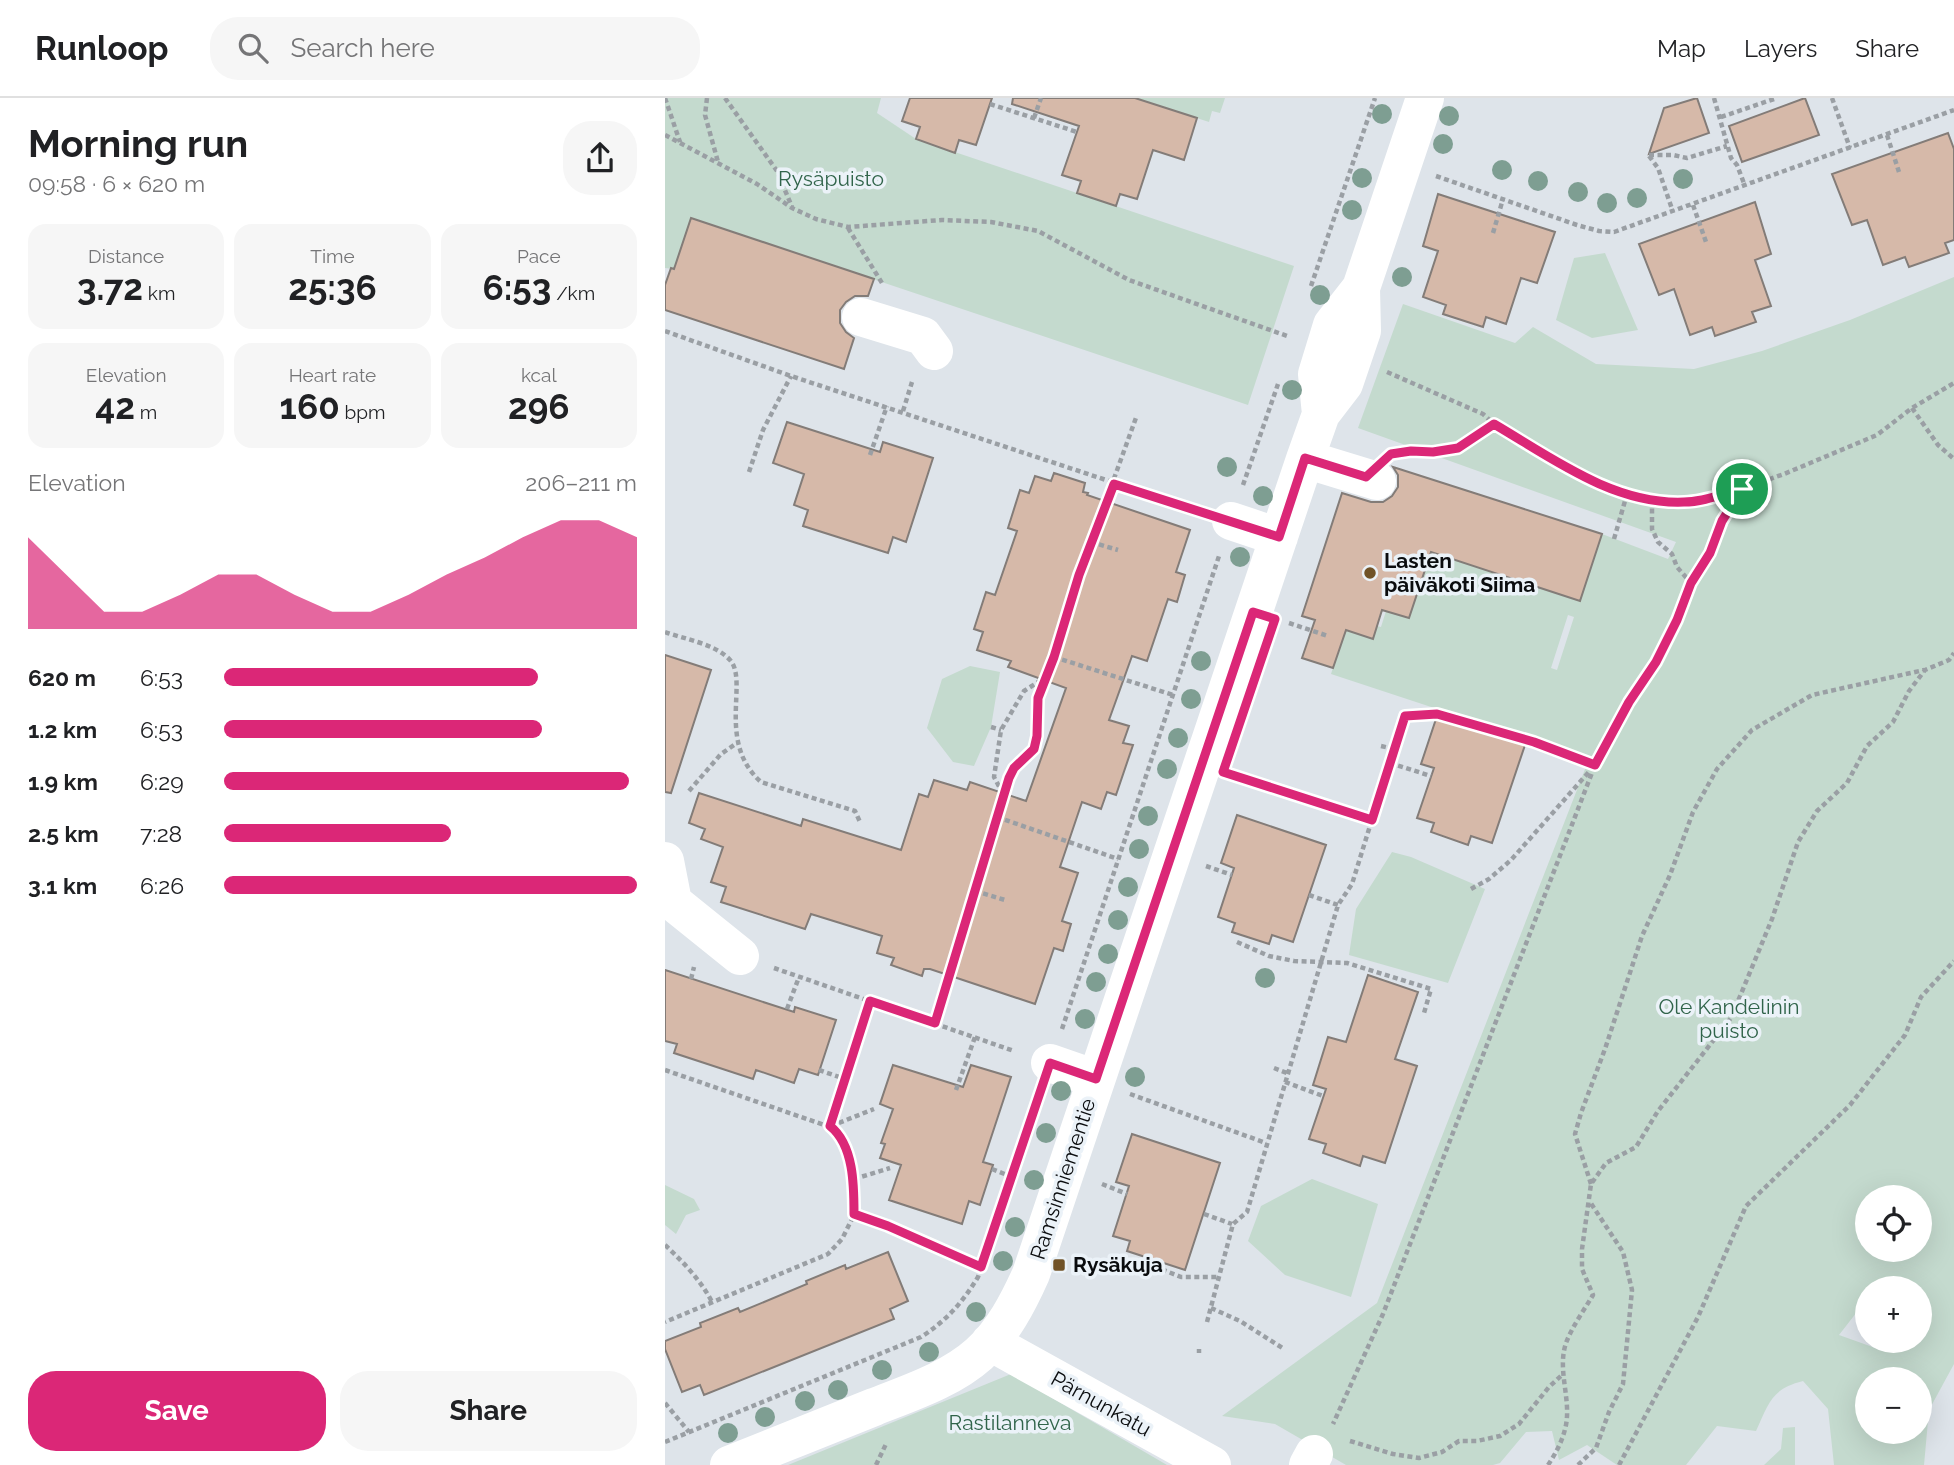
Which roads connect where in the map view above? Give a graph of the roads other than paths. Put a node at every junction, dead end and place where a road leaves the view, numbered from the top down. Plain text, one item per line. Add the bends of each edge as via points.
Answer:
1 (1425, 98) edge
2 (861, 317) dead end
3 (934, 351) dead end
4 (1305, 458) junction
5 (1371, 479) road end
6 (1231, 521) road end
7 (1279, 537) junction
8 (665, 861) edge
9 (740, 956) road end
10 (1050, 1063) road end
11 (1108, 1084) junction
12 (990, 1342) junction
13 (729, 1465) edge
14 (1212, 1465) edge

1 - 4 street, Ramsinniementie via 1361,288 1332,325 1317,374 1321,414
2 - 3 street via 923,336
4 - 5 street
4 - 7 street, Ramsinniementie
6 - 7 street
7 - 11 street, Ramsinniementie via 1264,615
8 - 9 street via 673,902
10 - 11 street
11 - 12 street, Ramsinniementie via 1031,1274 1007,1321
12 - 13 street, Ramsinniementie via 965,1365 938,1379
12 - 14 street, Pärnunkatu

